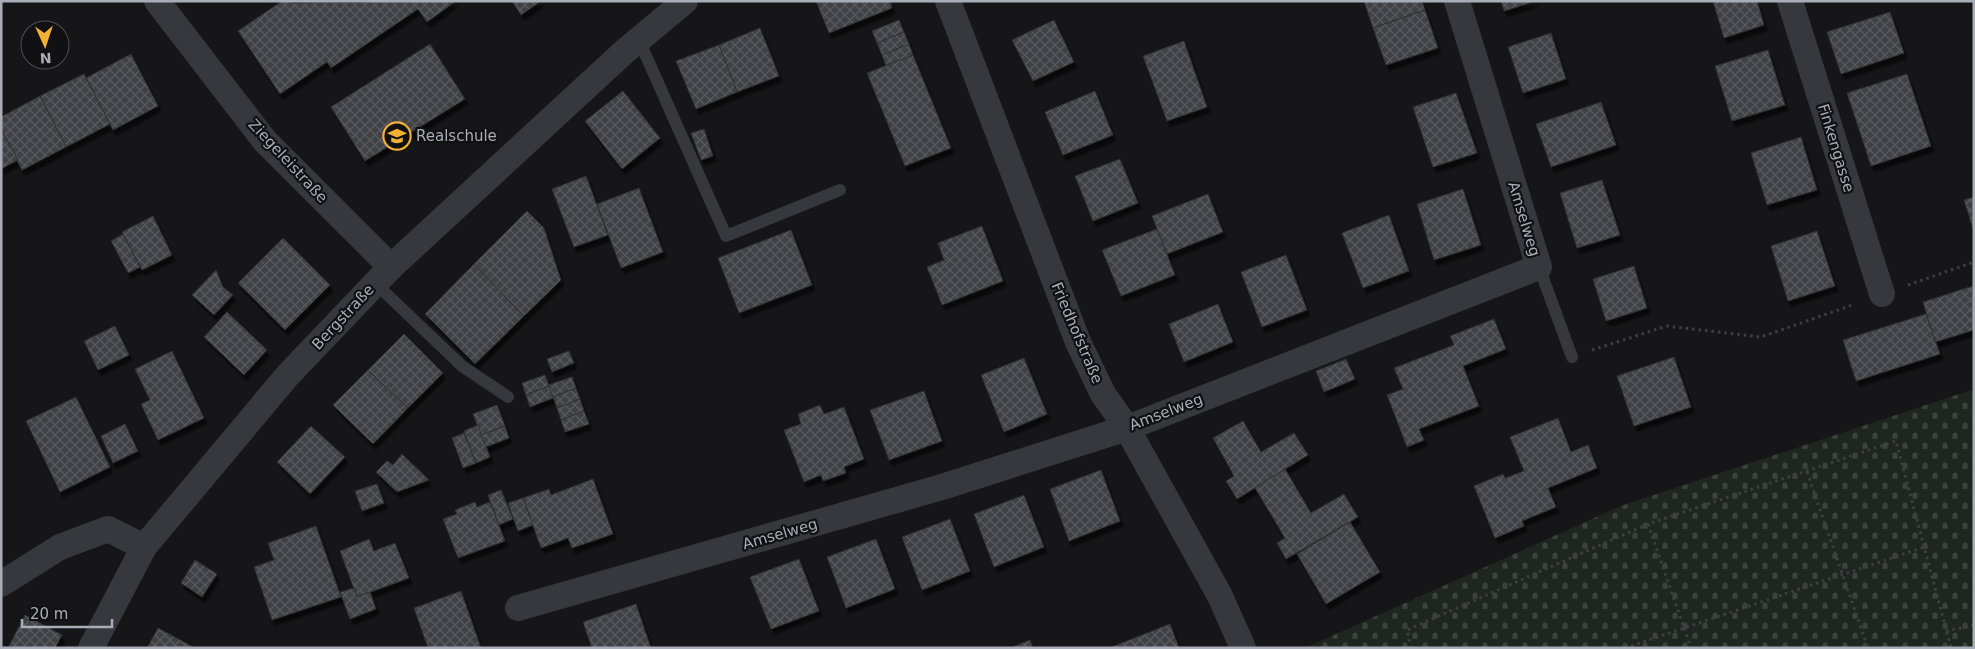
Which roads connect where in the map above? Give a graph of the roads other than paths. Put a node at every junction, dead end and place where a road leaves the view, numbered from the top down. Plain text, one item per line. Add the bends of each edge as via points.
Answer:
1 (157, 1) edge
2 (685, 1) edge
3 (948, 1) edge
4 (1457, 1) edge
5 (1790, 1) edge
6 (639, 40) junction
7 (840, 190) dead end
8 (1539, 266) junction
9 (383, 275) junction
10 (1882, 294) dead end
11 (1572, 356) dead end
12 (508, 397) dead end
13 (1127, 428) junction
14 (144, 547) junction
15 (1, 584) edge
16 (518, 608) dead end
17 (91, 648) edge
18 (1243, 648) edge

1 - 9 street, Ziegeleistraße via 265,141
2 - 6 street, Bergstraße
3 - 13 street, Friedhofstraße via 1078,342 1102,394
4 - 8 street, Amselweg
5 - 10 street, Finkengasse
6 - 7 lane via 726,236
6 - 9 street, Bergstraße
8 - 11 lane
8 - 13 street, Amselweg
9 - 12 lane via 462,366
9 - 14 street, Bergstraße via 288,375
13 - 16 street, Amselweg via 942,487
13 - 18 street, Friedhofstraße via 1220,596
14 - 15 street via 108,530 60,547
14 - 17 street, Bergstraße

